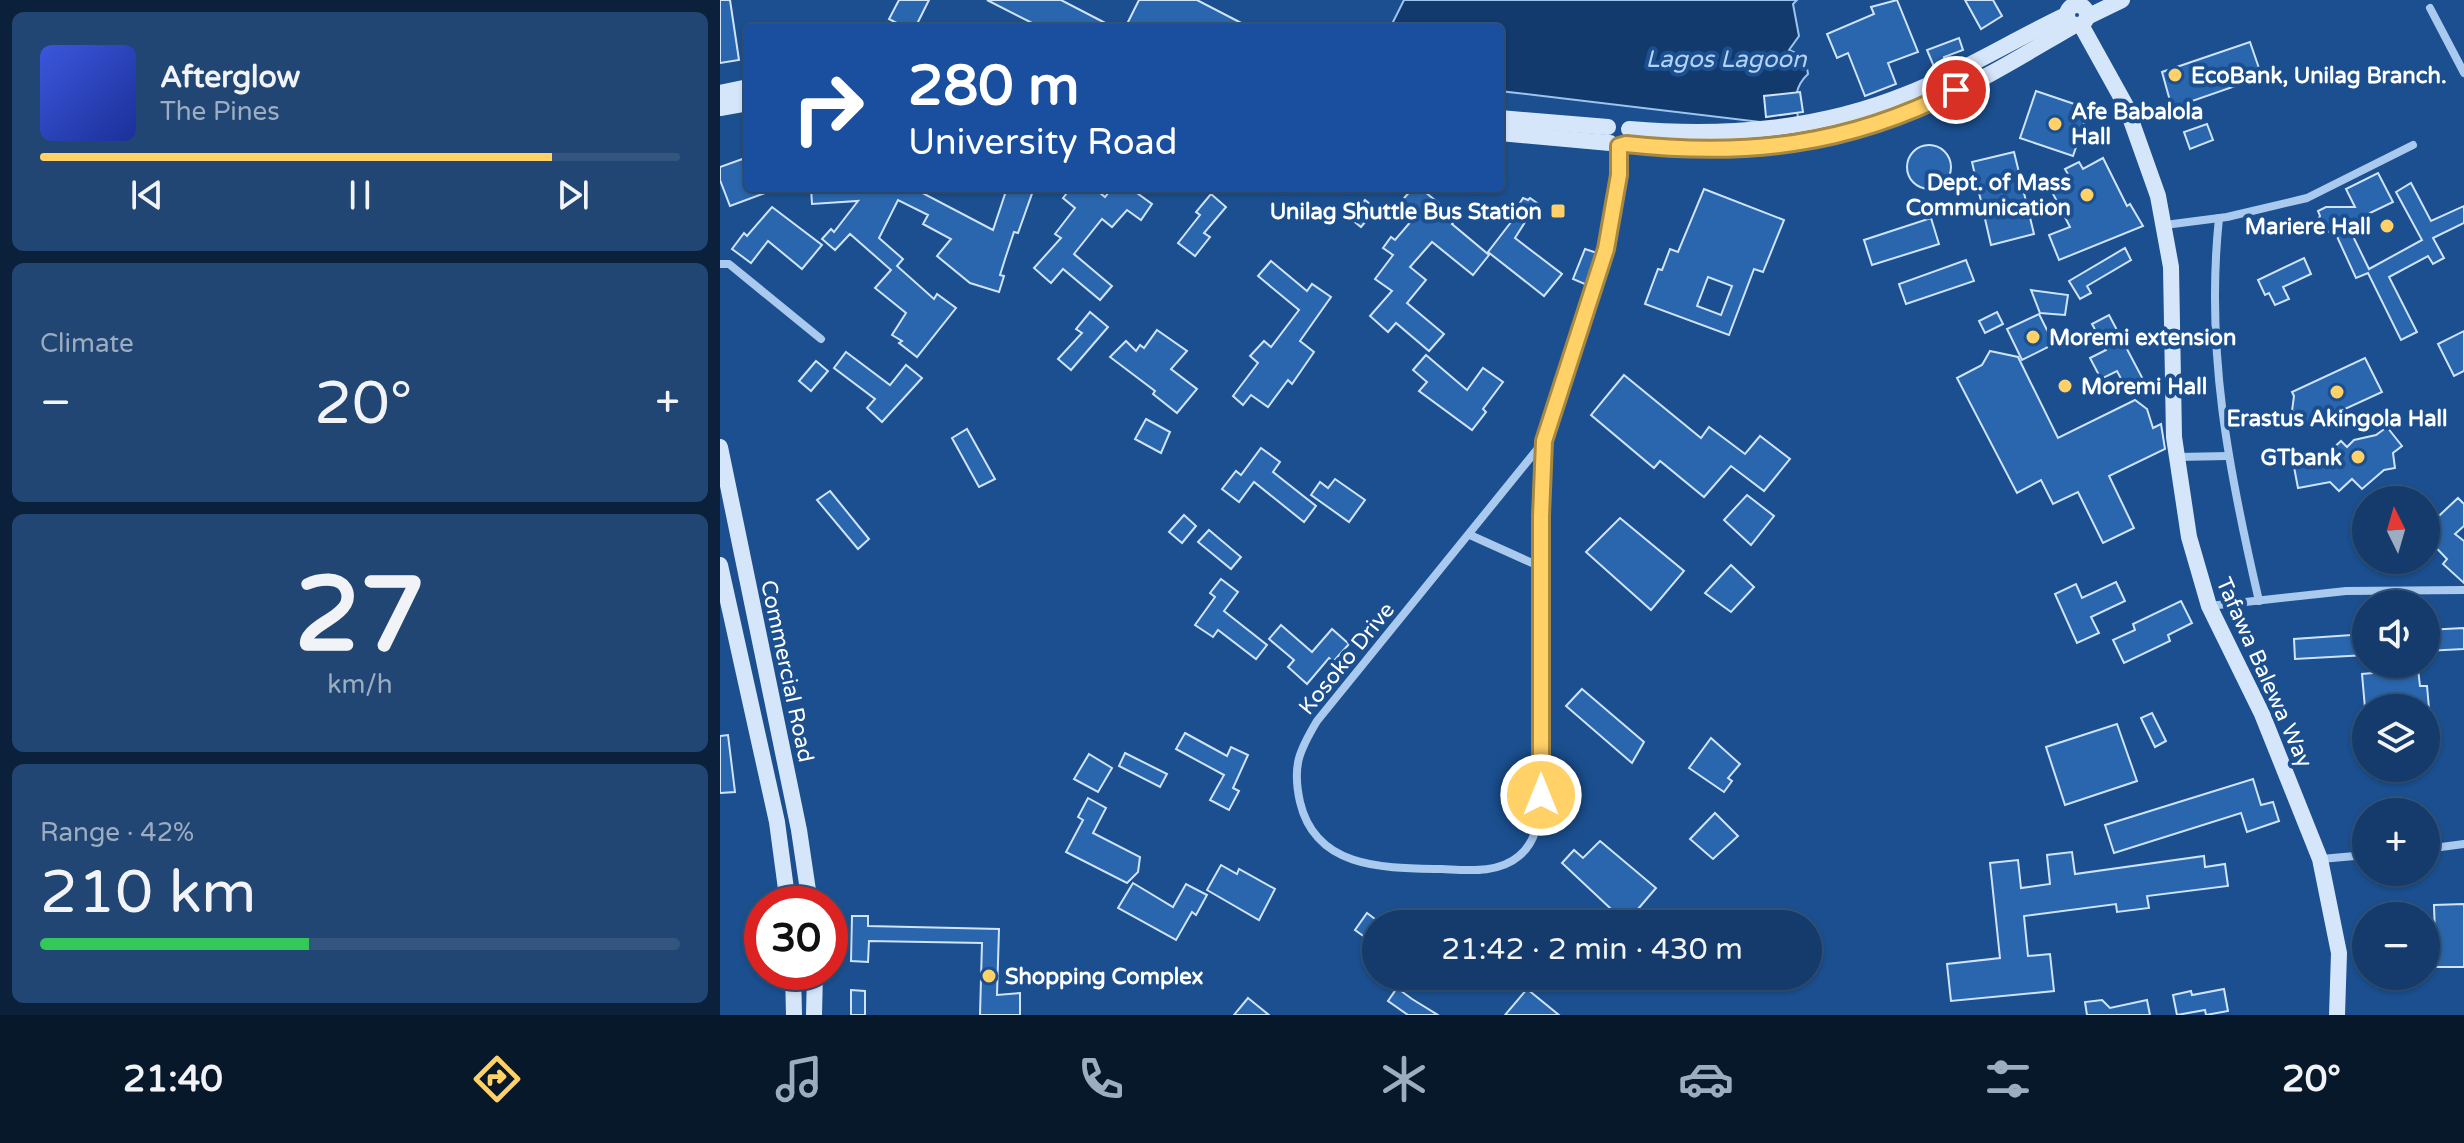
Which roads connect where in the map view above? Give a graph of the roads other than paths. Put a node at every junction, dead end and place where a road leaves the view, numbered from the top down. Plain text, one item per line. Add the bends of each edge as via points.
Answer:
1 (2112, 2) edge
2 (2430, 8) dead end
3 (2079, 14) edge
4 (2464, 73) edge
5 (744, 88) edge
6 (720, 93) edge
7 (744, 104) edge
8 (720, 108) edge
9 (1504, 119) edge
10 (1504, 133) edge
11 (1618, 138) junction
12 (2413, 145) dead end
13 (2219, 218) junction
14 (2165, 225) junction
15 (720, 264) edge
16 (821, 339) dead end
17 (1544, 441) junction
18 (720, 447) edge
19 (2228, 456) junction
20 (2176, 457) junction
21 (1470, 535) junction
22 (720, 565) edge
23 (1541, 567) junction
24 (2464, 590) edge
25 (2259, 601) junction
26 (2209, 606) junction
27 (2464, 844) edge
28 (2440, 847) edge
29 (2352, 856) edge
30 (2320, 859) junction
31 (786, 886) edge
32 (807, 886) edge
33 (793, 990) edge
34 (815, 990) edge
35 (794, 1015) edge
36 (814, 1015) edge
37 (2337, 1015) edge

1 - 3 street
2 - 4 street
3 - 11 street via 1920,89 1829,119 1793,127
3 - 14 street, Tafawa Balewa Way via 2126,106
5 - 6 street
7 - 8 street
9 - 11 street
10 - 11 street
11 - 17 street, Kosoko Drive via 1619,175 1606,249
12 - 13 street via 2307,198
13 - 14 street
13 - 19 street via 2213,323
14 - 20 street, Tafawa Balewa Way via 2171,267
15 - 16 street via 729,264
17 - 21 street, Kosoko Drive
17 - 23 street, Kosoko Drive
18 - 32 street, Commercial Road
19 - 20 street
19 - 25 street
20 - 26 street, Tafawa Balewa Way via 2189,537
21 - 23 street
21 - 23 street, Kosoko Drive via 1302,745 1296,764 1303,813 1317,837 1346,857 1387,868 1481,870 1501,867 1531,843 1541,795
22 - 31 street, Commercial Road via 777,822
24 - 25 street via 2346,591
25 - 26 street
26 - 30 street, Tafawa Balewa Way via 2262,714
27 - 28 street
29 - 30 street
30 - 37 street, Tafawa Balewa Way via 2339,953
33 - 35 street
34 - 36 street

